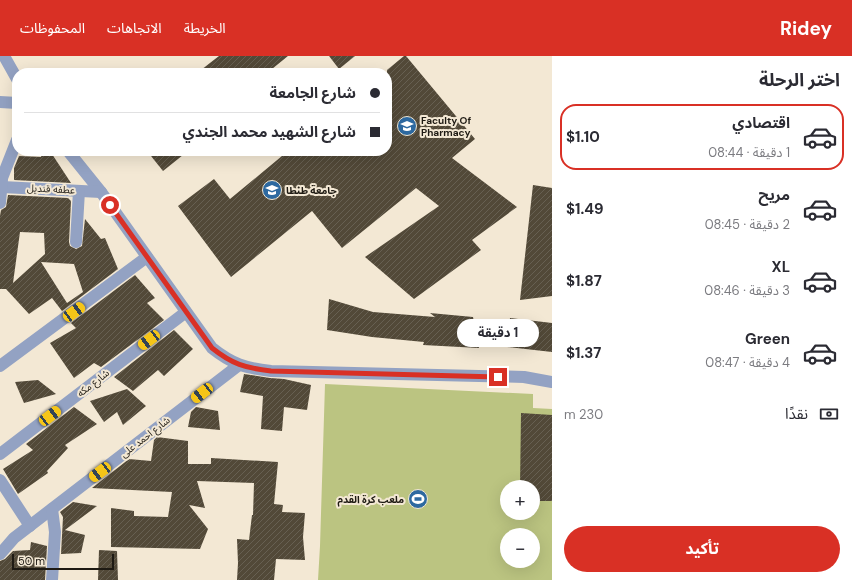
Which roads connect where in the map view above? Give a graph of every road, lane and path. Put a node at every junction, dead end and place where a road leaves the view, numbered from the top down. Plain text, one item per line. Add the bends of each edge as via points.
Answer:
1 (4, 56) edge
2 (12, 70) edge
3 (0, 102) edge
4 (12, 103) edge
5 (12, 152) edge
6 (72, 156) edge
7 (1, 177) edge
8 (79, 191) junction
9 (101, 192) junction
10 (0, 203) edge
11 (76, 242) dead end
12 (147, 258) junction
13 (186, 312) junction
14 (239, 365) junction
15 (0, 366) edge
16 (552, 382) edge
17 (0, 454) edge
18 (0, 480) edge
19 (52, 509) junction
20 (30, 526) junction
21 (14, 538) junction
22 (0, 542) edge
23 (0, 554) edge
24 (52, 580) edge

1 - 2 street
3 - 4 street
5 - 7 street
6 - 9 street
7 - 8 street, عطفه قنديل
7 - 10 street
8 - 9 street, عطفه قنديل
8 - 11 street
9 - 12 street
12 - 13 street
12 - 15 street
13 - 14 street via 212,348
13 - 17 street, شارع مكه
14 - 16 street via 271,371 524,377
14 - 19 street, شارع احمد على
18 - 20 street
19 - 20 street, شارع احمد على
19 - 24 street via 55,532
20 - 21 street, شارع احمد على
21 - 22 street, شارع احمد على
21 - 23 street, شارع احمد على

